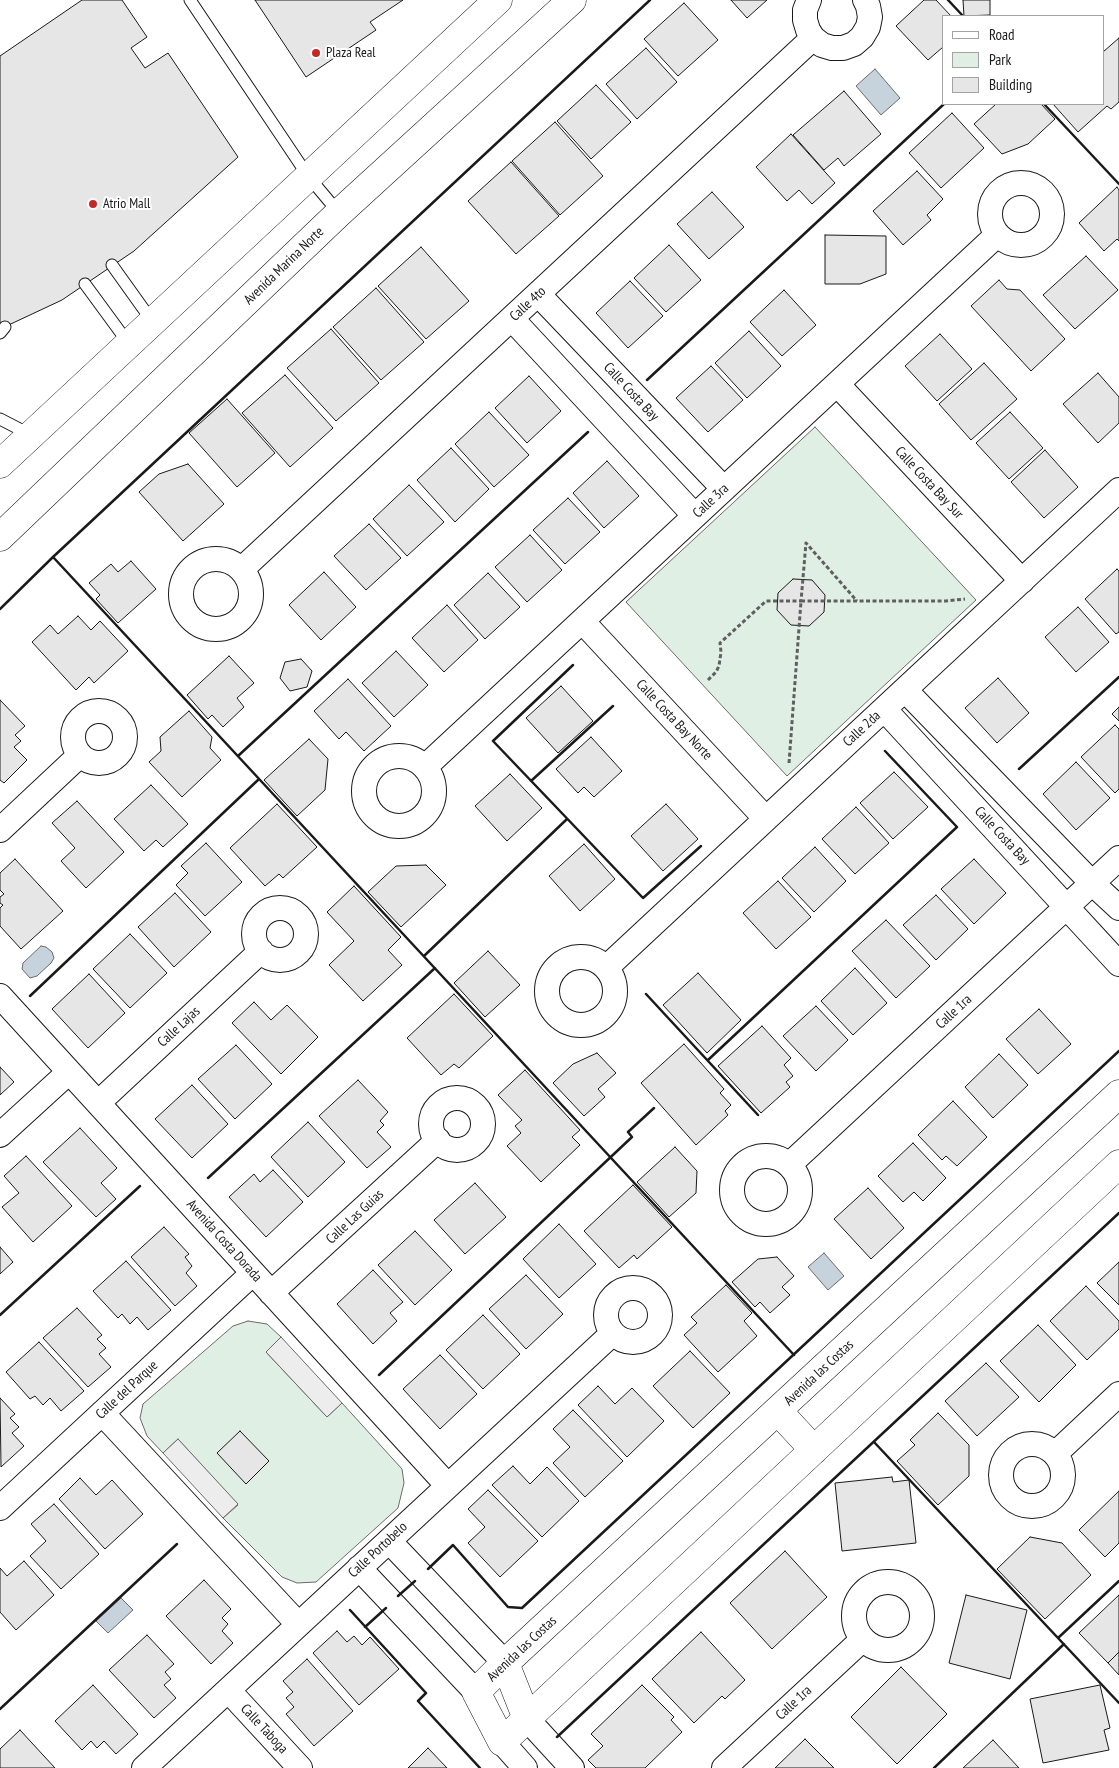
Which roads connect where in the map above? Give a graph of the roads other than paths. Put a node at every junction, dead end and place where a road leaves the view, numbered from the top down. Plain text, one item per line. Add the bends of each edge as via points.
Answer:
1 (190, 0) edge
2 (572, 0) edge
3 (809, 0) edge
4 (865, 0) edge
5 (487, 7) edge
6 (813, 38) junction
7 (308, 176) junction
8 (339, 213) junction
9 (997, 235) dead end
10 (112, 265) dead end
11 (85, 284) dead end
12 (538, 294) junction
13 (512, 319) junction
14 (152, 321) junction
15 (129, 344) junction
16 (837, 384) junction
17 (0, 419) edge
18 (31, 435) junction
19 (0, 464) edge
20 (724, 489) junction
21 (1119, 490) edge
22 (695, 516) junction
23 (0, 537) edge
24 (242, 570) dead end
25 (1022, 581) junction
26 (582, 621) junction
27 (905, 690) junction
28 (884, 709) junction
29 (80, 755) dead end
30 (425, 767) dead end
31 (766, 819) junction
32 (0, 830) edge
33 (1119, 858) edge
34 (1092, 883) junction
35 (1066, 907) junction
36 (1119, 908) edge
37 (261, 951) dead end
38 (1119, 964) edge
39 (606, 968) dead end
40 (0, 996) edge
41 (69, 1072) junction
42 (1119, 1094) edge
43 (98, 1103) junction
44 (0, 1135) edge
45 (438, 1140) dead end
46 (1119, 1164) edge
47 (789, 1165) dead end
48 (253, 1273) junction
49 (271, 1293) junction
50 (613, 1333) dead end
51 (1119, 1394) edge
52 (778, 1412) junction
53 (102, 1413) junction
54 (814, 1450) junction
55 (1055, 1454) dead end
56 (448, 1486) junction
57 (0, 1508) edge
58 (389, 1541) junction
59 (360, 1568) junction
60 (298, 1624) junction
61 (863, 1639) dead end
62 (505, 1663) junction
63 (228, 1690) junction
64 (476, 1692) junction
65 (527, 1719) junction
66 (502, 1742) junction
67 (144, 1768) edge
68 (300, 1768) edge
69 (525, 1768) edge
70 (572, 1768) edge
71 (724, 1768) edge

1 - 7 lane
2 - 8 street, Avenida Marina Norte
3 - 6 street via 805,20
4 - 6 street via 870,17 868,28 854,44 832,48
5 - 7 street
6 - 12 street, Calle 4to
7 - 8 lane
7 - 14 street
8 - 23 street, Avenida Marina Norte
9 - 16 street, Calle 3ra
10 - 14 lane
11 - 15 lane
12 - 13 street, Calle 4to
12 - 20 street, Calle Costa Bay
13 - 22 street
13 - 24 street, Calle 4to
14 - 15 street
15 - 18 street
16 - 20 street, Calle 3ra
16 - 25 street, Calle Costa Bay Sur
17 - 18 lane
18 - 19 street
20 - 22 street, Calle 3ra
21 - 25 street, Calle 2da
22 - 26 street, Calle 3ra
25 - 27 street, Calle 2da
26 - 30 street, Calle 3ra
26 - 31 street, Calle Costa Bay Norte
27 - 28 street, Calle 2da
27 - 34 street
28 - 31 street, Calle 2da
28 - 35 street, Calle Costa Bay
29 - 32 street
31 - 39 street, Calle 2da
33 - 34 street, Calle 1ra
34 - 35 street, Calle 1ra
34 - 36 street
35 - 38 street, Calle Costa Bay
35 - 47 street, Calle 1ra
37 - 43 street, Calle Lajas
40 - 41 street, Avenida Costa Dorada
41 - 43 street, Avenida Costa Dorada
41 - 44 street
42 - 52 street, Avenida las Costas
43 - 48 street, Avenida Costa Dorada
45 - 49 street, Calle Las Guias
46 - 54 street
48 - 49 street, Avenida Costa Dorada
48 - 53 street, Calle del Parque
49 - 56 street, Avenida Costa Dorada
50 - 56 street, Calle Portobelo
51 - 55 street
52 - 54 street
52 - 62 street, Avenida las Costas
53 - 57 street, Calle del Parque
53 - 60 street
54 - 65 street
56 - 58 street, Calle Portobelo
58 - 59 street, Calle Portobelo
58 - 62 street
59 - 60 street, Calle Portobelo
59 - 64 street
60 - 63 street, Calle Portobelo
61 - 71 street, Calle 1ra
62 - 64 street, Avenida las Costas
62 - 65 street
63 - 67 street, Calle Portobelo
63 - 68 street, Calle Taboga
64 - 66 street, Avenida las Costas
65 - 66 street
65 - 70 street
66 - 69 street

